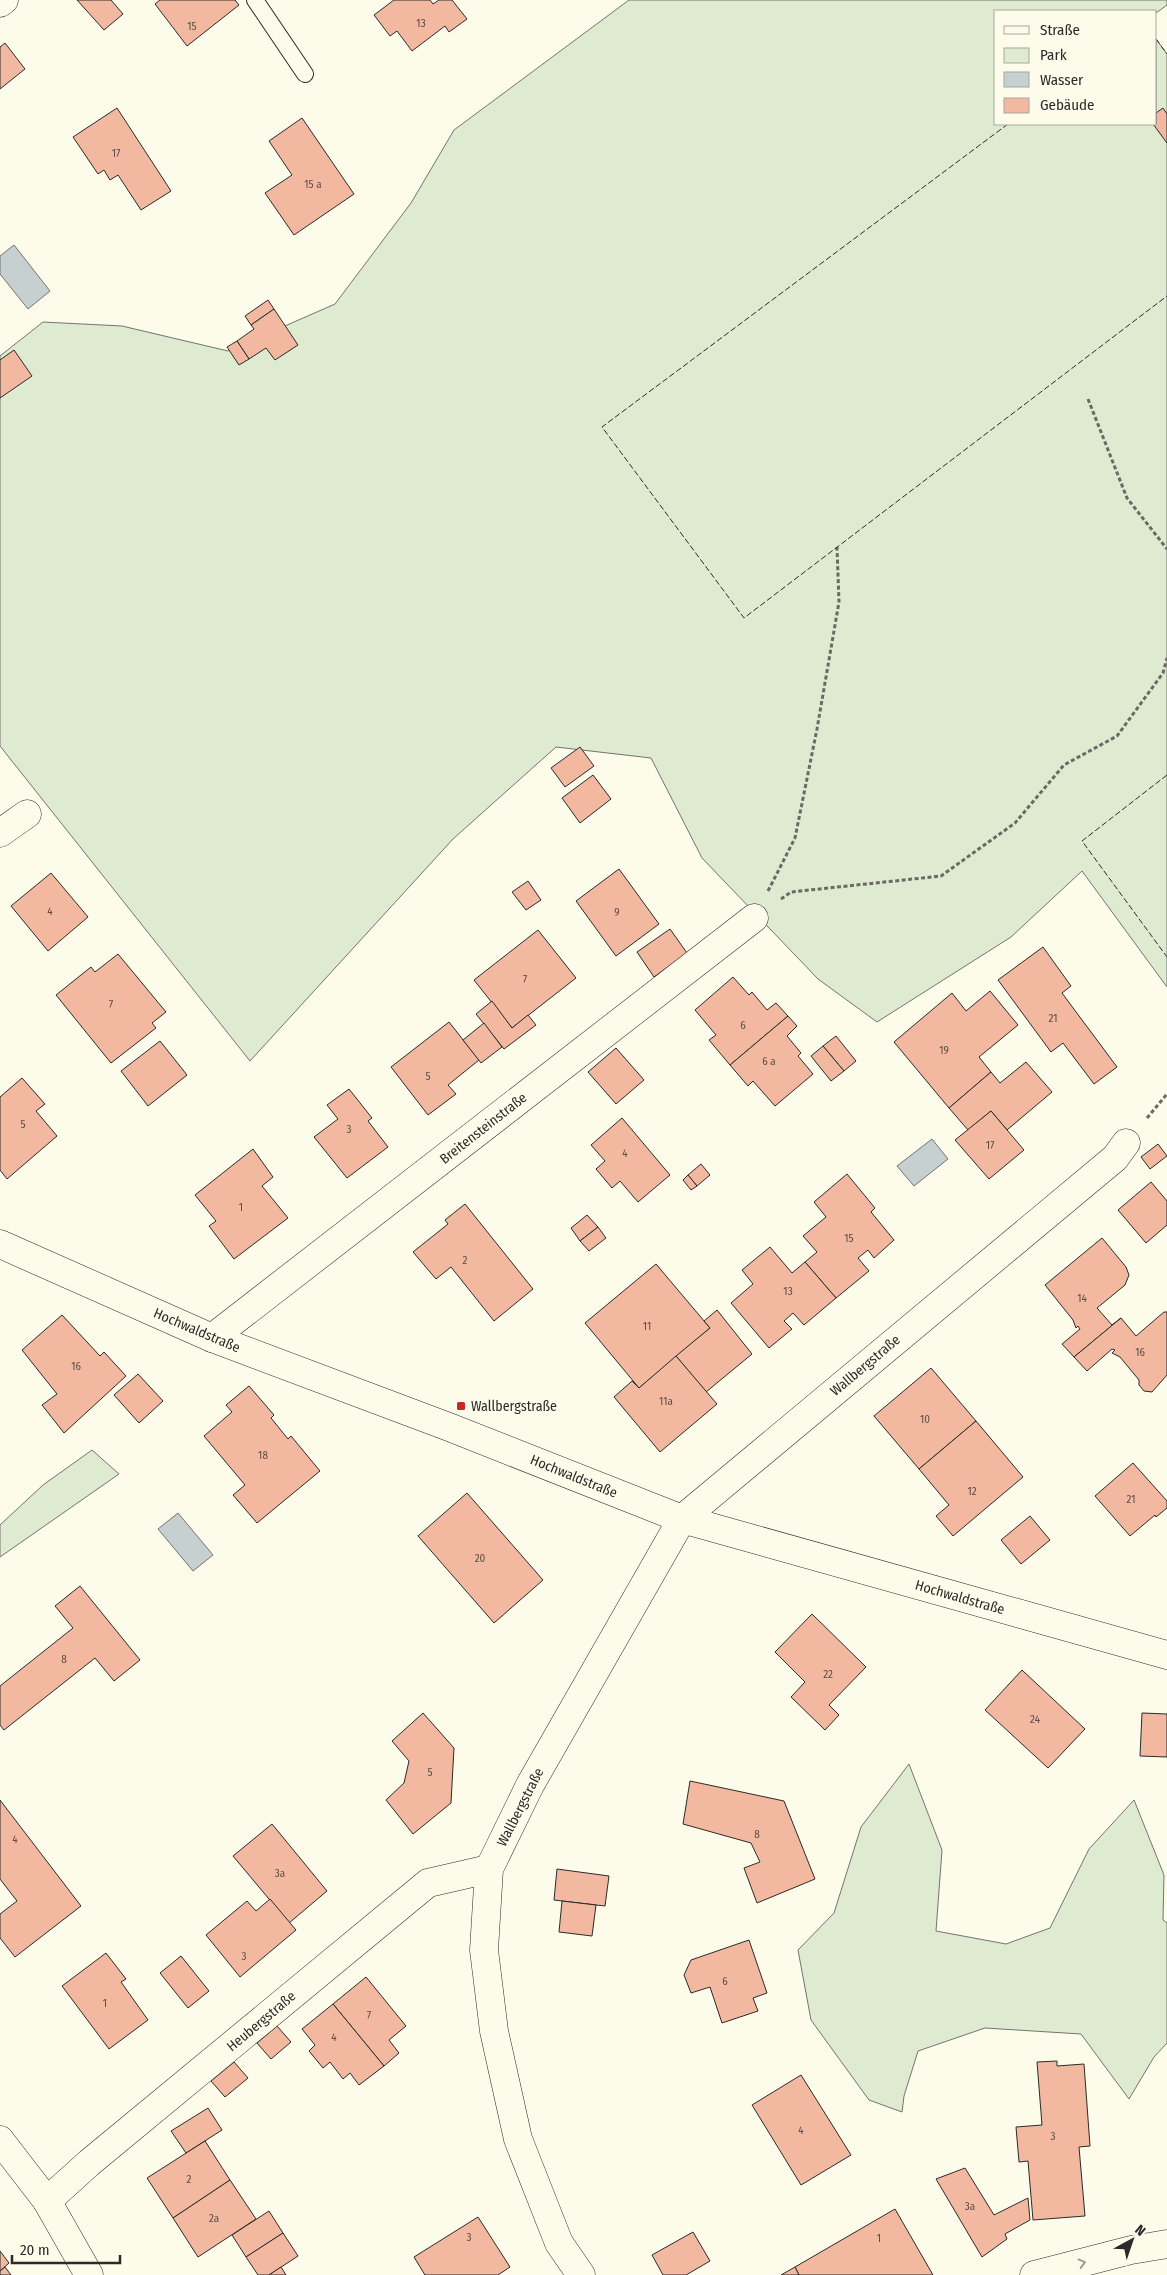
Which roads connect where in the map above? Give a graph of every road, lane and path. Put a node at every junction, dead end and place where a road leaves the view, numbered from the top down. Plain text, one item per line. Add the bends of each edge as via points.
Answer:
1 (4, 0) edge
2 (256, 0) edge
3 (0, 3) edge
4 (305, 74) dead end
5 (1088, 399) dead end
6 (837, 547) dead end
7 (1167, 548) edge
8 (1167, 658) edge
9 (27, 814) dead end
10 (0, 834) edge
11 (754, 918) junction
12 (1126, 1143) dead end
13 (0, 1244) edge
14 (212, 1338) junction
15 (682, 1519) junction
16 (1167, 1656) edge
17 (489, 1869) junction
18 (0, 2140) edge
19 (47, 2200) junction
20 (1167, 2244) edge
21 (89, 2275) edge
22 (581, 2275) edge
23 (1034, 2275) edge

1 - 3 street
2 - 4 lane
5 - 7 path via 1127,498
6 - 11 path via 840,602 795,838
8 - 11 path via 1163,673 1117,736 1064,765 1015,823 941,876 791,892
9 - 10 street
11 - 14 street, Breitensteinstraße
12 - 15 street, Wallbergstraße via 1115,1158
13 - 14 street, Hochwaldstraße
14 - 15 street, Hochwaldstraße
15 - 16 street, Hochwaldstraße
15 - 17 street, Wallbergstraße via 530,1785
17 - 19 street, Heubergstraße via 428,1883
17 - 22 street, Wallbergstraße via 484,1950 494,2031 518,2139 559,2243
18 - 19 street
19 - 21 street
23 -> 20 street via 1130,2250

